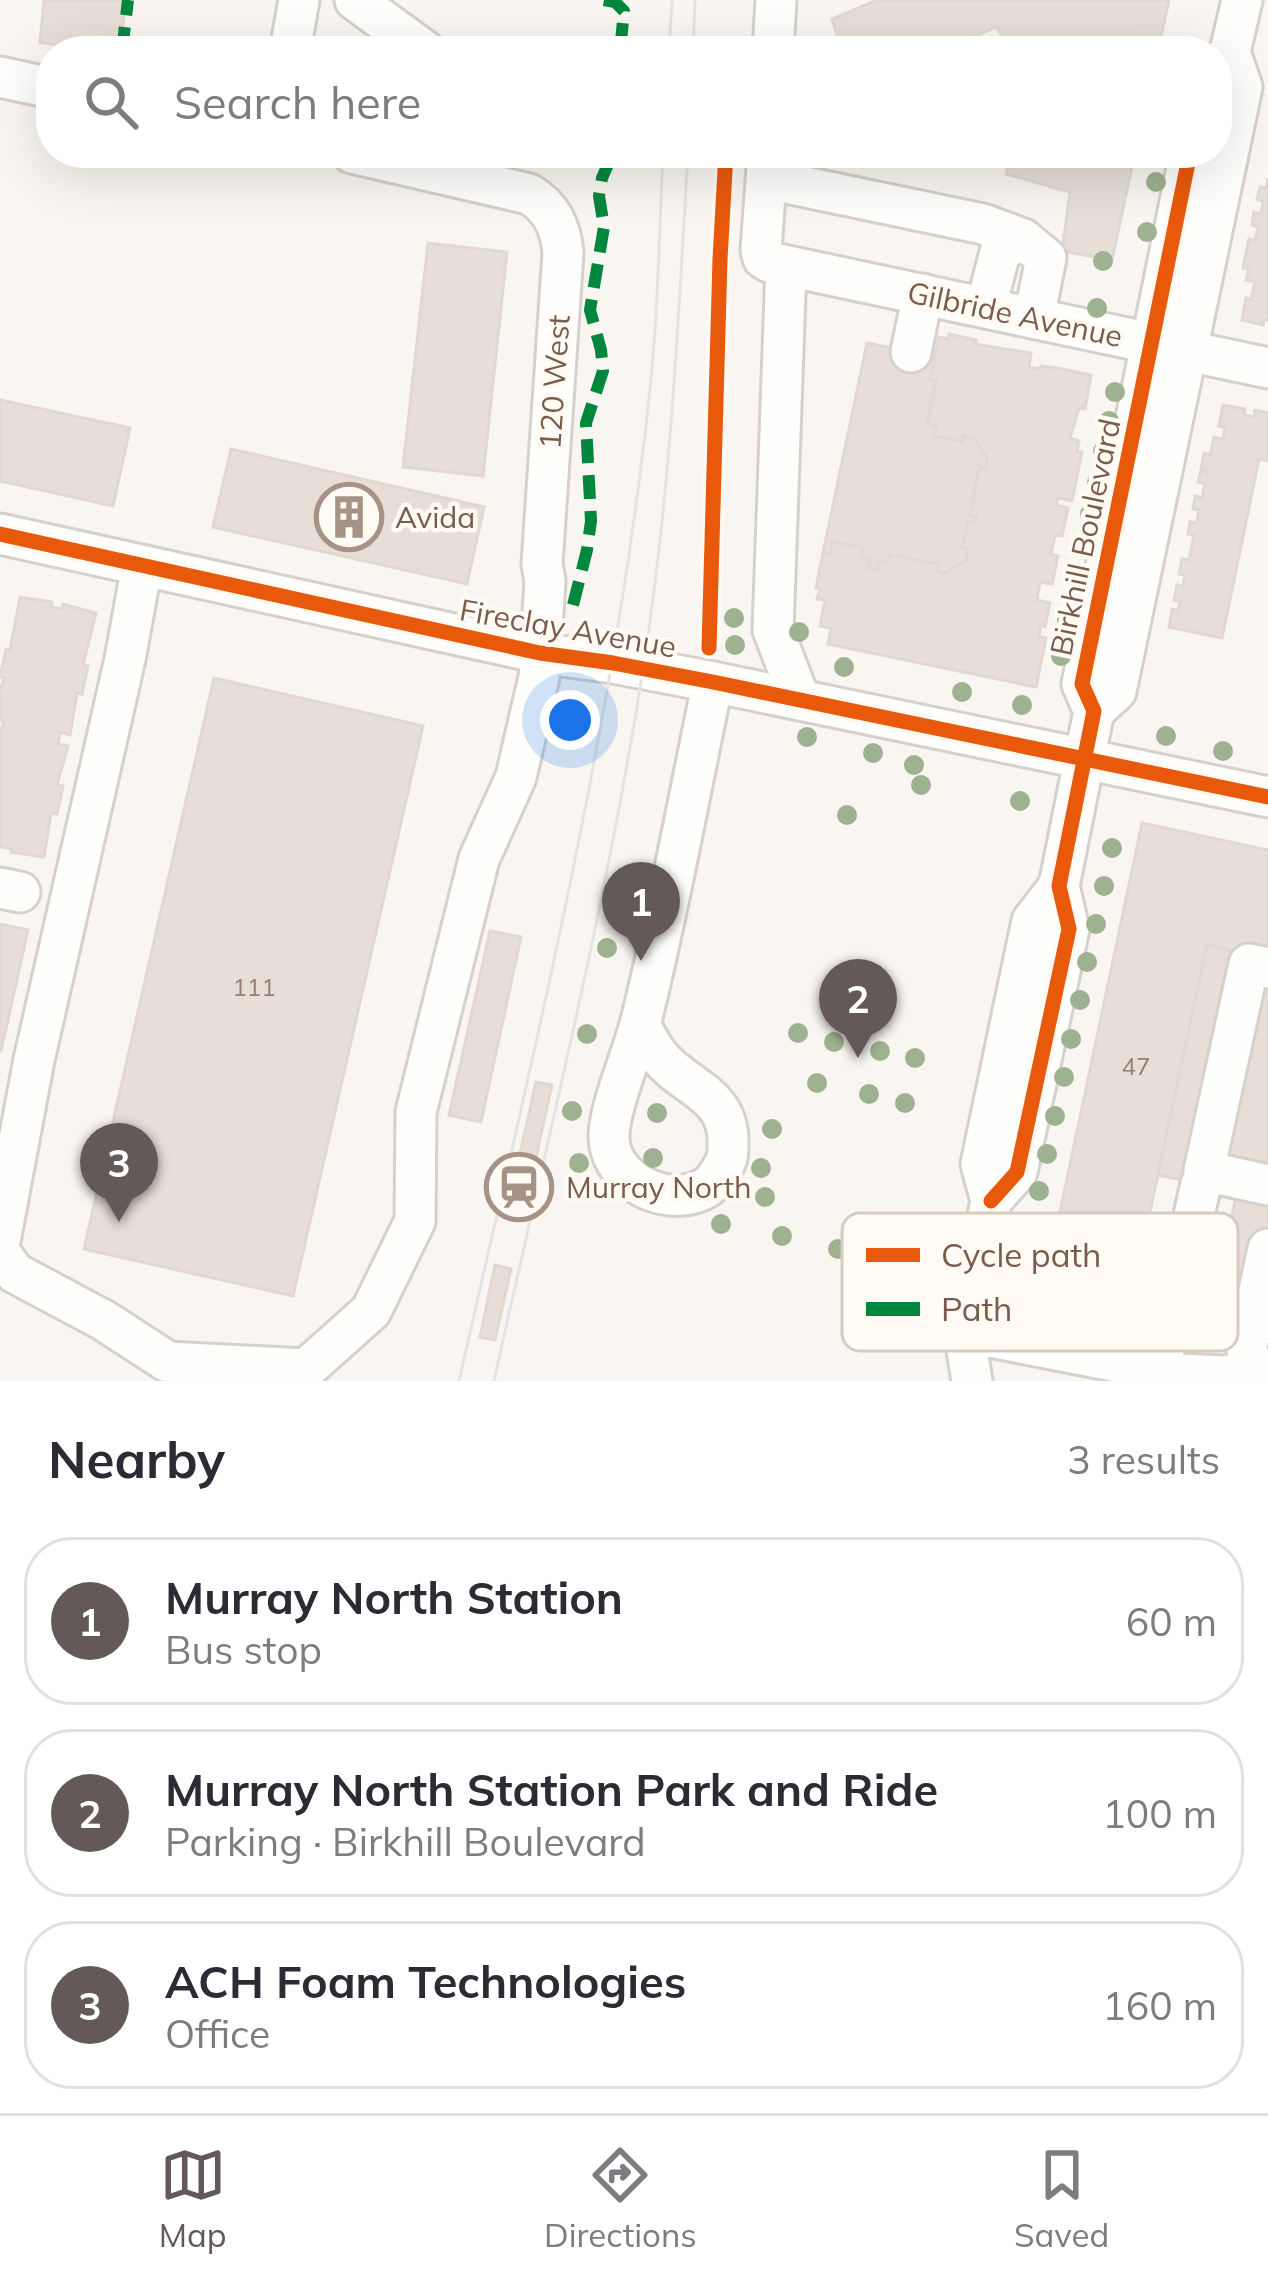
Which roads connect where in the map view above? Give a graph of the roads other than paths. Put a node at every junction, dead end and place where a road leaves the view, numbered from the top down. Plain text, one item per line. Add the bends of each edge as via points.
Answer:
1 (299, 0) edge
2 (355, 0) edge
3 (776, 0) edge
4 (1242, 0) edge
5 (293, 36) edge
6 (404, 36) edge
7 (774, 36) edge
8 (1231, 36) edge
9 (1232, 71) edge
10 (0, 77) edge
11 (36, 85) edge
12 (1232, 123) edge
13 (436, 168) edge
14 (767, 168) edge
15 (774, 168) edge
16 (1188, 168) edge
17 (1220, 168) edge
18 (1023, 239) junction
19 (775, 262) junction
20 (923, 294) junction
21 (986, 307) junction
22 (1034, 318) junction
23 (1170, 347) junction
24 (911, 352) dead end
25 (1268, 368) edge
26 (0, 534) edge
27 (542, 564) junction
28 (142, 566) junction
29 (479, 640) junction
30 (540, 653) junction
31 (713, 682) junction
32 (800, 700) junction
33 (1085, 760) junction
34 (1268, 797) edge
35 (1268, 968) edge
36 (640, 1025) dead end
37 (1201, 1184) dead end
38 (1268, 1185) edge
39 (989, 1213) edge
40 (1194, 1213) edge
41 (0, 1241) edge
42 (1268, 1249) edge
43 (0, 1253) edge
44 (949, 1351) edge
45 (967, 1351) edge
46 (1048, 1351) edge
47 (1258, 1371) edge
48 (1158, 1376) edge
49 (942, 1381) edge
50 (972, 1381) edge

1 - 5 street
2 - 6 street
3 - 7 street
4 - 8 street, Birkhill Boulevard
9 - 12 street, Birkhill Boulevard via 1242,87
10 - 11 street
13 - 27 street, 120 West via 521,190 556,221 563,253
14 - 19 street via 761,244
15 - 18 street
16 - 23 street, Birkhill Boulevard
17 - 23 street, Birkhill Boulevard
18 - 21 street via 1000,252
18 - 22 street via 1046,258
19 - 20 street, Gilbride Avenue
19 - 32 street via 773,630
20 - 21 street, Gilbride Avenue
20 - 24 street
21 - 22 street, Gilbride Avenue
22 - 23 street, Gilbride Avenue
23 - 25 street, Gilbride Avenue
23 - 33 street, Birkhill Boulevard via 1082,684 1094,711
26 - 28 street, Fireclay Avenue
27 - 29 street, 120 West via 514,619
27 - 30 street, 120 West
28 - 29 street, Fireclay Avenue
28 - 41 street
29 - 30 street, Fireclay Avenue
30 - 31 street, Fireclay Avenue
30 - 43 street, 120 West via 516,777 479,859 416,1112 415,1221 371,1311 306,1369 168,1362 15,1273
31 - 32 street, Fireclay Avenue
31 - 36 street
32 - 33 street, Fireclay Avenue
33 - 34 street, Fireclay Avenue
33 - 39 street, Birkhill Boulevard via 1060,886 1069,929 1018,1172
35 - 38 street via 1249,964 1204,1171
37 - 40 street
42 - 47 street via 1247,1346
44 - 49 street
45 - 50 street, Birkhill Boulevard
46 - 48 street
47 - 48 street

